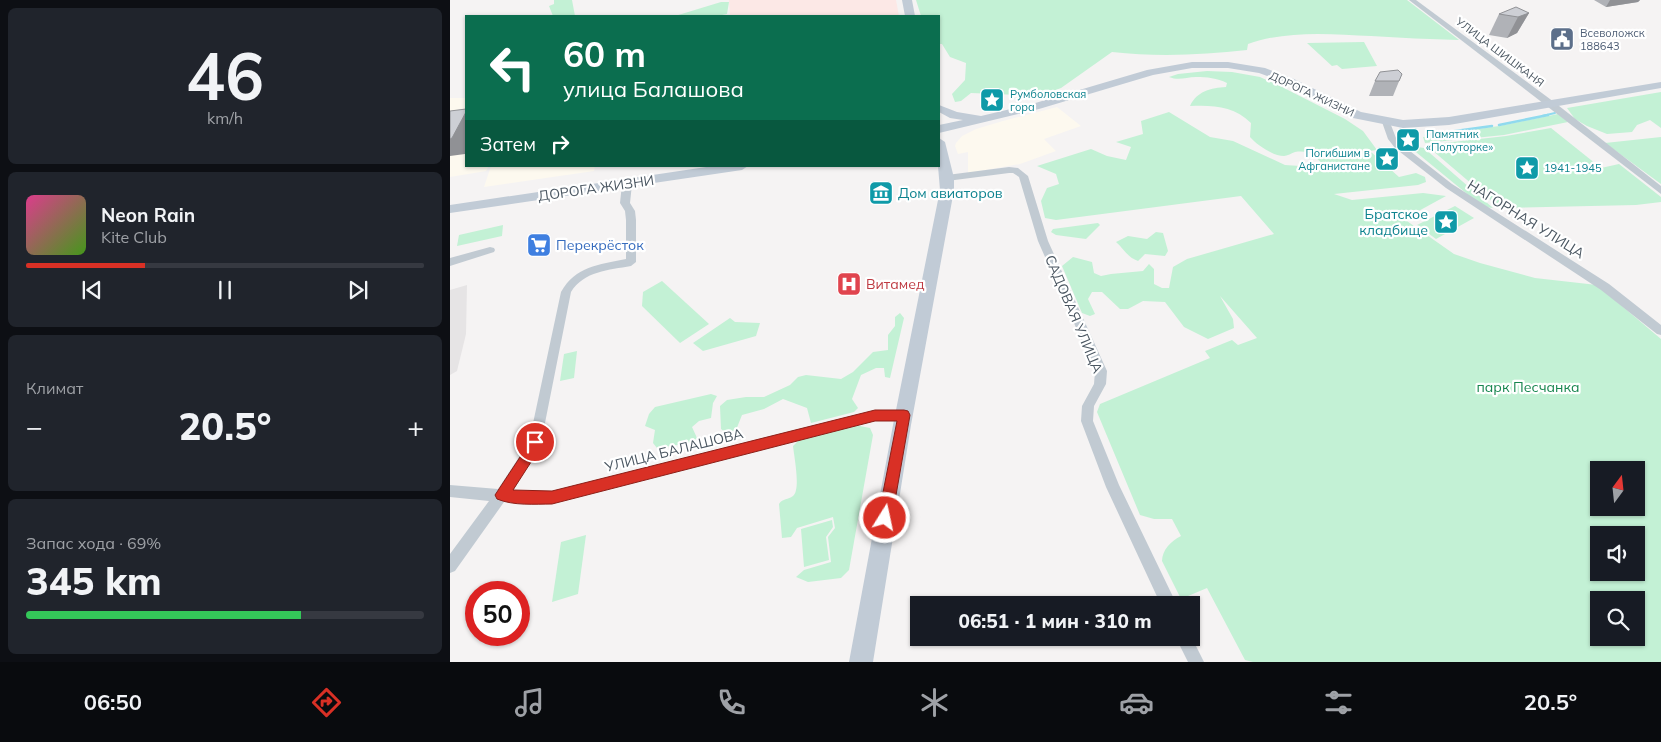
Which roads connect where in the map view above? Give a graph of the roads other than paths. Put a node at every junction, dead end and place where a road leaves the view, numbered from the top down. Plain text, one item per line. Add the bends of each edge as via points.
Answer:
1 (907, 0) edge
2 (1412, 0) edge
3 (910, 15) edge
4 (1661, 85) edge
5 (1551, 104) junction
6 (940, 108) edge
7 (988, 119) junction
8 (971, 122) junction
9 (1386, 122) junction
10 (940, 130) edge
11 (941, 158) edge
12 (673, 167) edge
13 (736, 167) edge
14 (947, 178) junction
15 (627, 184) junction
16 (1661, 191) edge
17 (450, 201) edge
18 (450, 210) edge
19 (490, 250) dead end
20 (450, 262) edge
21 (1661, 331) edge
22 (904, 415) junction
23 (450, 491) edge
24 (502, 495) junction
25 (450, 566) edge
26 (1165, 596) edge
27 (1188, 646) edge
28 (861, 662) edge
29 (1196, 662) edge

1 - 3 main road
2 - 5 street, УЛИЦА ШИШКАНЯ
4 - 5 main road, ДОРОГА ЖИЗНИ
5 - 9 main road, ДОРОГА ЖИЗНИ via 1438,123
5 - 16 street, УЛИЦА ШИШКАНЯ
6 - 7 main road
7 - 8 main road, ДОРОГА ЖИЗНИ
7 - 9 main road, ДОРОГА ЖИЗНИ via 1150,72 1209,65 1244,67 1275,75 1357,115
8 - 10 main road, ДОРОГА ЖИЗНИ
8 - 11 main road via 951,138
9 - 21 street, НАГОРНАЯ УЛИЦА via 1398,146 1448,186 1594,279
11 - 14 main road
12 - 17 main road, ДОРОГА ЖИЗНИ
13 - 15 main road, ДОРОГА ЖИЗНИ
14 - 22 main road via 940,233
14 - 26 street, САДОВАЯ УЛИЦА via 1009,170 1016,170 1024,176 1043,241 1101,372 1100,384 1088,406 1087,421 1113,487
15 - 18 main road, ДОРОГА ЖИЗНИ
15 - 24 street via 625,203 631,220 631,262 581,273 569,284 535,442
19 - 20 street
22 - 24 street, УЛИЦА БАЛАШОВА via 875,416 552,497
22 - 28 main road
23 - 24 street, УЛИЦА БАЛАШОВА
24 - 25 street
27 - 29 street

